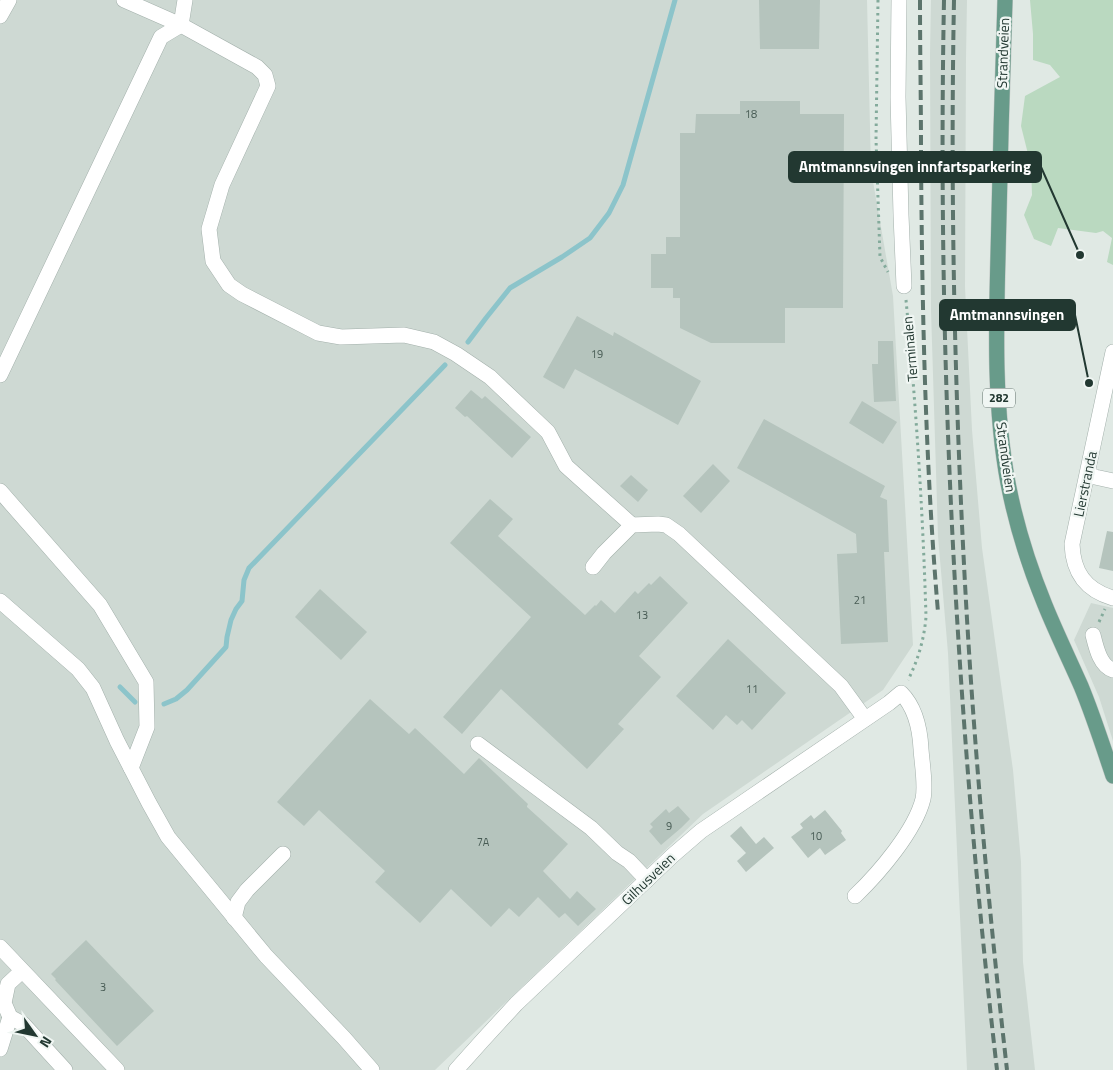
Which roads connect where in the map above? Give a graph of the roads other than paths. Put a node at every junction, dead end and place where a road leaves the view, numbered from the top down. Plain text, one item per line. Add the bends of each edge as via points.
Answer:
1 (9, 0) edge
2 (124, 0) edge
3 (185, 0) edge
4 (898, 0) edge
5 (1005, 0) edge
6 (0, 16) edge
7 (181, 25) junction
8 (904, 286) road end
9 (1113, 352) edge
10 (0, 376) edge
11 (1088, 474) junction
12 (1113, 481) edge
13 (0, 491) edge
14 (632, 525) junction
15 (593, 567) dead end
16 (1113, 598) edge
17 (0, 601) edge
18 (1093, 635) dead end
19 (1113, 670) edge
20 (865, 719) junction
21 (478, 744) dead end
22 (131, 768) junction
23 (1113, 776) edge
24 (283, 854) dead end
25 (647, 880) junction
26 (855, 896) dead end
27 (234, 918) junction
28 (0, 947) edge
29 (22, 971) junction
30 (10, 1017) junction
31 (0, 1050) edge
32 (65, 1070) edge
33 (116, 1070) edge
34 (372, 1070) edge
35 (456, 1070) edge

1 - 6 street
2 - 7 street
3 - 7 street
4 - 8 street
5 - 23 main road, Strandveien / 282 via 997,288 1002,441 1008,483 1028,558 1045,606 1088,703
7 - 10 street via 162,38
7 - 14 street via 257,67 265,75 268,86 222,185 209,229 213,261 229,285 318,333 341,337 404,334 434,342 456,354 490,377 548,432 566,466
9 - 11 street, Lierstranda
11 - 12 street
11 - 16 street, Lierstranda via 1072,554 1082,578 1100,593
13 - 22 street via 100,605 146,682 147,727
14 - 15 street
14 - 20 street via 666,525 691,545 841,686
17 - 22 street via 78,669 93,688
18 - 19 street via 1098,652 1108,668
20 - 25 street, Gilhusveien via 701,831
20 - 26 street, Gilhusveien via 901,693 908,700 921,744 923,798 910,829 886,863
21 - 25 street via 591,828
22 - 27 street via 168,837
24 - 27 street via 247,890 238,902
25 - 35 street, Gilhusveien via 516,1004
27 - 34 street
28 - 29 street
29 - 30 street via 8,984 4,1003
29 - 33 street
30 - 31 street
30 - 32 street via 22,1024

